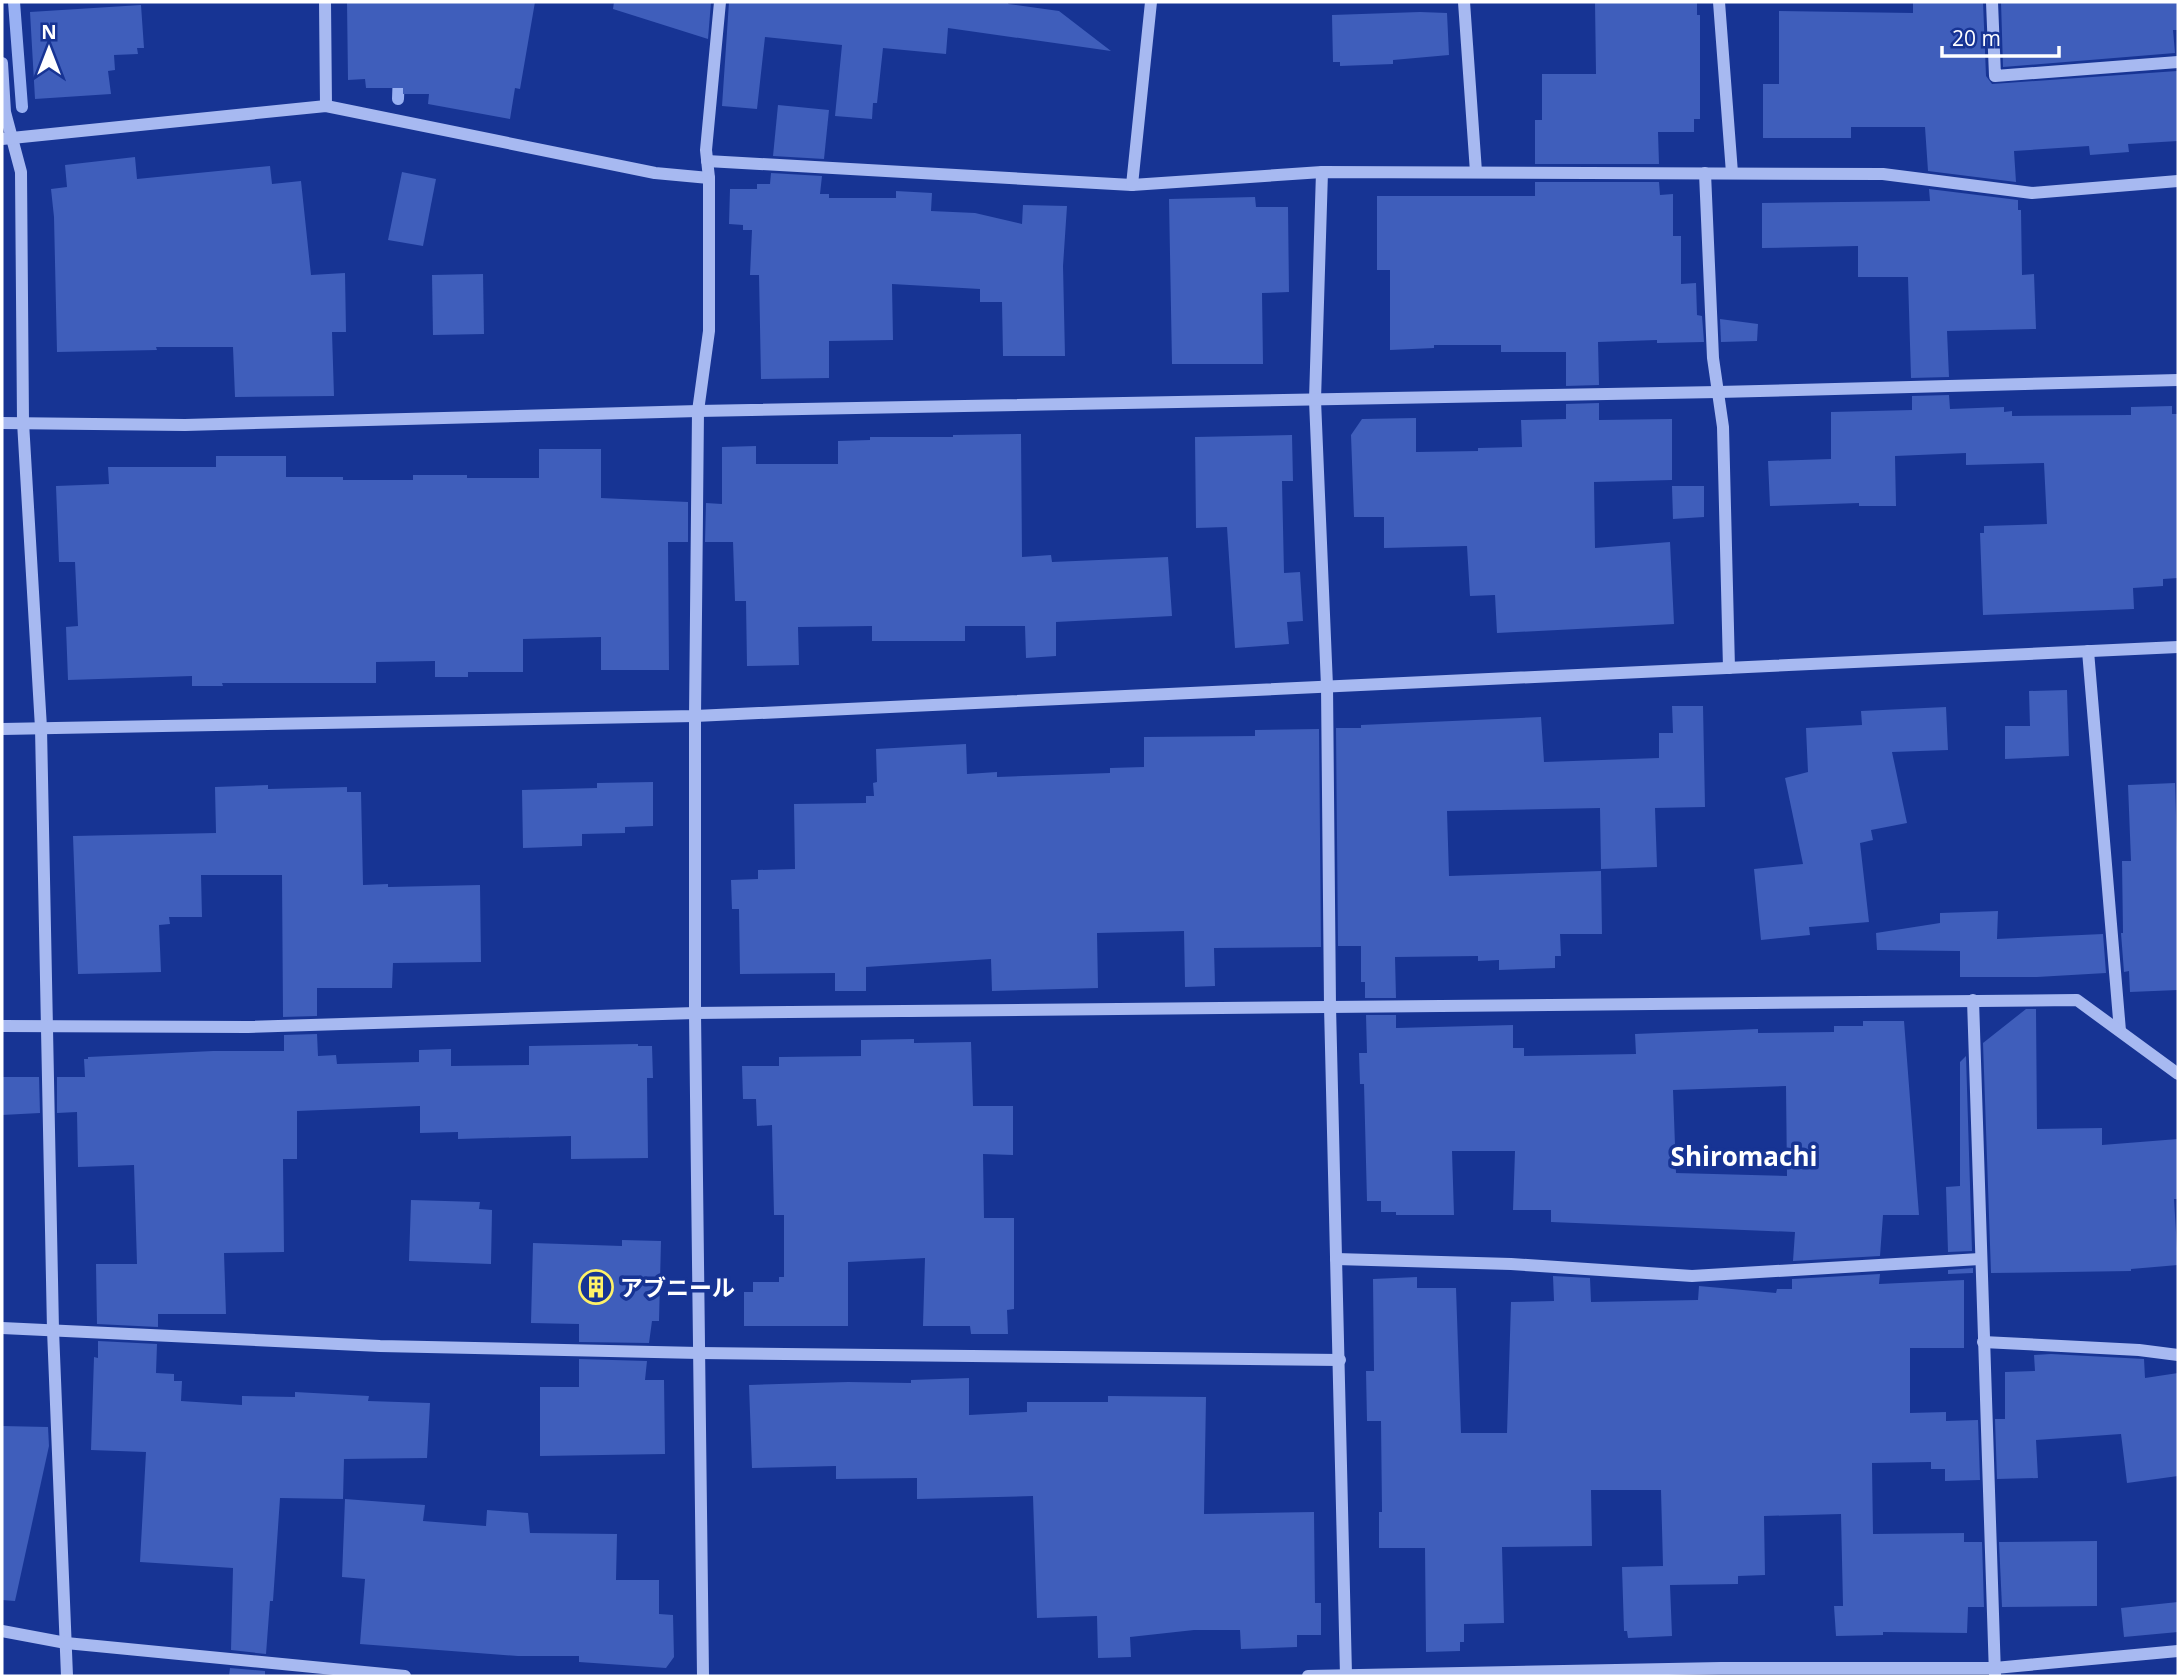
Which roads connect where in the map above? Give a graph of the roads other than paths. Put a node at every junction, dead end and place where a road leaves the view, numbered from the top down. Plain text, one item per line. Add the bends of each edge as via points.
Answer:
1 (326, 2) edge
2 (720, 2) edge
3 (1151, 2) edge
4 (1464, 2) edge
5 (1719, 2) edge
6 (1992, 2) edge
7 (2178, 62) edge
8 (2, 63) edge
9 (326, 106) junction
10 (7, 139) edge
11 (707, 161) junction
12 (1322, 172) junction
13 (1476, 172) junction
14 (1705, 173) junction
15 (1732, 173) junction
16 (709, 178) junction
17 (2178, 181) edge
18 (1132, 185) junction
19 (2178, 380) edge
20 (1718, 392) junction
21 (1315, 400) junction
22 (698, 411) junction
23 (23, 422) junction
24 (2, 423) edge
25 (2178, 647) edge
26 (2088, 651) junction
27 (1729, 668) junction
28 (1327, 687) junction
29 (695, 716) junction
30 (41, 728) junction
31 (2, 729) edge
32 (1973, 1000) junction
33 (1330, 1006) junction
34 (695, 1013) junction
35 (46, 1025) junction
36 (2, 1026) edge
37 (2120, 1031) junction
38 (2178, 1073) edge
39 (1336, 1259) junction
40 (1980, 1259) junction
41 (2, 1328) edge
42 (54, 1330) junction
43 (1983, 1342) junction
44 (699, 1353) junction
45 (2178, 1355) edge
46 (1340, 1360) junction
47 (2, 1631) edge
48 (66, 1643) junction
49 (2178, 1651) edge
50 (1721, 1672) edge
51 (1995, 1672) edge
52 (1346, 1675) edge
53 (67, 1676) edge
54 (405, 1676) edge
55 (703, 1676) edge
56 (1308, 1676) edge

1 - 9 street
2 - 11 street
3 - 18 street
4 - 13 street
5 - 15 street
6 - 7 street via 1995,76
8 - 10 street
9 - 10 street
9 - 16 street via 655,173
10 - 23 street via 21,172
11 - 16 street
11 - 18 street
12 - 13 street
12 - 18 street
12 - 21 street
13 - 14 street
14 - 15 street
14 - 20 street
15 - 17 street via 1883,174 2032,193
16 - 22 street via 709,331
19 - 20 street
20 - 21 street
20 - 27 street via 1723,428
21 - 22 street
21 - 28 street
22 - 23 street via 185,425
22 - 29 street
23 - 24 street
23 - 30 street
25 - 26 street
26 - 27 street
26 - 37 street
27 - 28 street
28 - 29 street
28 - 33 street
29 - 30 street
29 - 34 street
30 - 31 street
30 - 35 street
32 - 33 street
32 - 37 street via 2077,1000
32 - 40 street
33 - 34 street
33 - 39 street
34 - 35 street via 248,1027
34 - 44 street
35 - 36 street
35 - 42 street
37 - 38 street
39 - 40 street via 1692,1276
39 - 46 street
40 - 43 street
41 - 42 street
42 - 44 street via 380,1346
42 - 48 street
43 - 45 street
43 - 51 street
44 - 46 street
44 - 55 street
46 - 52 street
47 - 48 street
48 - 53 street
48 - 54 street
49 - 51 street
50 - 51 street
50 - 52 street
52 - 56 street

